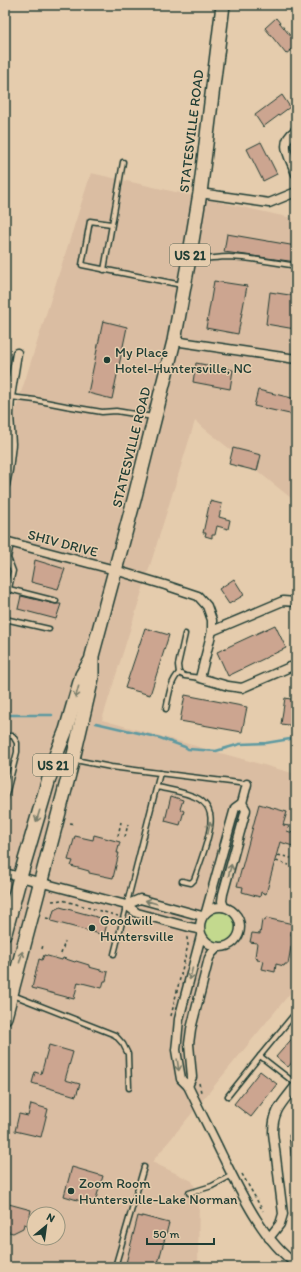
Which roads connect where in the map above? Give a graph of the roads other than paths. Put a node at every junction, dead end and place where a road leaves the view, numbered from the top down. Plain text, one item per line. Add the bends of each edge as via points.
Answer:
1 (223, 5) edge
2 (296, 130) edge
3 (123, 162) dead end
4 (296, 174) edge
5 (296, 192) edge
6 (200, 193) junction
7 (111, 224) junction
8 (189, 258) junction
9 (296, 266) edge
10 (104, 270) junction
11 (184, 286) junction
12 (174, 341) junction
13 (17, 353) dead end
14 (296, 359) edge
15 (10, 397) junction
16 (155, 417) junction
17 (5, 485) edge
18 (8, 542) edge
19 (115, 570) junction
20 (9, 589) junction
21 (56, 601) dead end
22 (296, 602) edge
23 (5, 605) edge
24 (5, 619) edge
25 (49, 629) dead end
26 (212, 631) junction
27 (185, 634) dead end
28 (92, 656) junction
29 (296, 666) edge
30 (179, 673) junction
31 (200, 678) junction
32 (166, 708) dead end
33 (5, 736) edge
34 (73, 759) junction
35 (160, 774) junction
36 (247, 784) joint
37 (157, 787) junction
38 (5, 799) edge
39 (242, 803) junction
40 (5, 873) edge
41 (20, 877) junction
42 (182, 881) dead end
43 (41, 883) junction
44 (126, 905) junction
45 (224, 907) junction
46 (204, 914) junction
47 (200, 932) junction
48 (5, 933) edge
49 (218, 948) junction
50 (114, 954) dead end
51 (11, 994) junction
52 (5, 1017) edge
53 (292, 1017) dead end
54 (260, 1056) junction
55 (188, 1086) junction
56 (129, 1088) dead end
57 (295, 1088) edge
58 (228, 1096) dead end
59 (144, 1168) dead end
60 (232, 1175) junction
61 (189, 1193) dead end
62 (269, 1238) junction
63 (296, 1264) edge
64 (115, 1267) edge

1 - 6 main road, STATESVILLE ROAD / US 21
2 - 4 street via 286,140 285,147
3 - 7 lane
5 - 6 street via 269,203
6 - 8 main road, STATESVILLE ROAD / US 21
7 - 10 lane
7 - 10 lane via 90,221 82,265
8 - 9 lane via 248,258
8 - 11 main road, STATESVILLE ROAD / US 21
10 - 11 lane
11 - 12 main road, STATESVILLE ROAD / US 21
12 - 14 street
12 - 16 main road, STATESVILLE ROAD / US 21
13 - 15 street
15 - 16 lane via 95,411 116,411
15 - 17 street via 10,452
16 - 19 main road, STATESVILLE ROAD / US 21
18 - 19 street, SHIV DRIVE
18 - 20 lane via 8,558 13,571
19 - 26 street, SHIV DRIVE via 198,596 212,620
19 - 28 main road, STATESVILLE ROAD / US 21
20 - 21 lane
20 - 23 lane
22 - 26 street via 283,601
24 - 25 lane
26 - 31 street
27 - 30 lane via 178,665
28 - 34 main road, STATESVILLE ROAD / US 21 via 92,678
28 -> 41 main road, STATESVILLE ROAD / US 21 via 82,675
29 - 31 street via 242,688
30 - 31 lane
30 - 32 lane via 172,683
33 - 38 lane via 13,736 17,743 17,752
34 - 35 lane
34 - 43 main road, STATESVILLE ROAD / US 21
35 - 36 lane
35 - 37 lane
36 - 39 street
42 -> 37 lane via 191,883 194,880 211,824 210,814 201,800
37 - 44 lane
45 -> 39 street via 223,894 246,810
39 - 46 street via 235,808
40 - 41 street
41 - 43 street
41 - 48 main road, STATESVILLE ROAD / US 21
43 - 44 street
51 -> 43 main road, STATESVILLE ROAD / US 21
46 -> 44 street via 140,899
44 - 47 street via 137,913
44 - 50 lane
45 - 46 street
45 - 49 street via 238,919 239,933 234,942
46 - 47 street via 200,922
47 - 49 street via 208,944
47 -> 55 street via 176,1041 181,1079
49 - 55 street via 210,958 191,1029 189,1044 192,1077
51 - 52 main road, STATESVILLE ROAD / US 21
51 - 56 lane via 115,1035 128,1054
53 - 54 lane
54 - 57 lane
54 - 58 lane
55 - 60 street
57 - 62 street via 279,1106 273,1122 283,1214 280,1224
59 - 64 lane
60 - 61 lane via 212,1186
60 - 62 street
62 - 63 street

